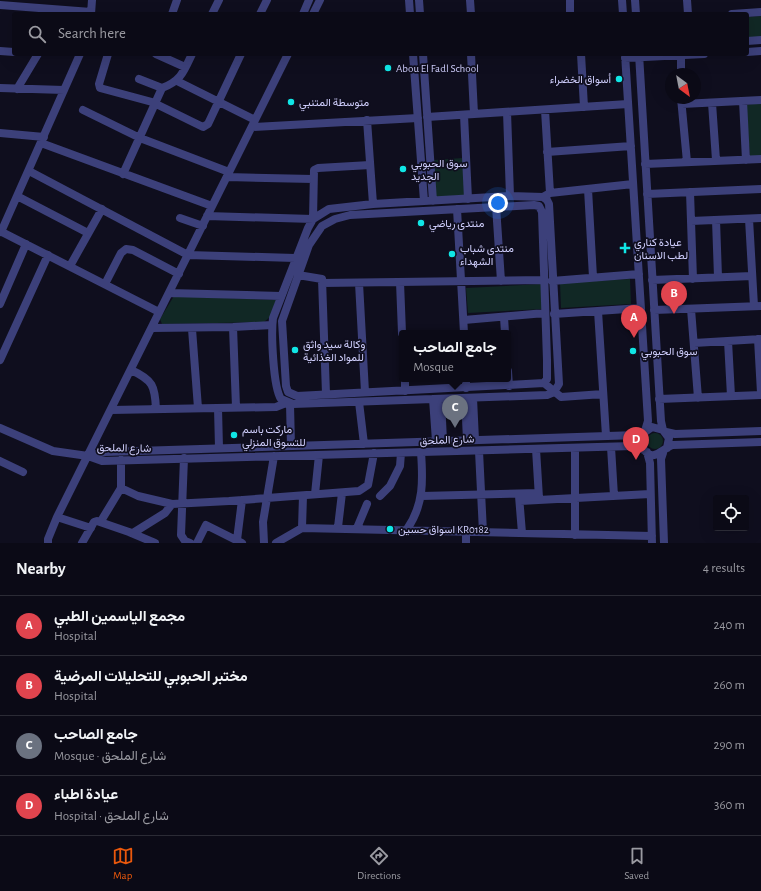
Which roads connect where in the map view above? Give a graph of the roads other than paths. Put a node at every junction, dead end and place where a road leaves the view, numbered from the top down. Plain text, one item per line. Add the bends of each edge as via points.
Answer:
1 (92, 0) edge
2 (177, 0) edge
3 (219, 0) edge
4 (267, 0) edge
5 (309, 0) edge
6 (320, 0) edge
7 (409, 0) edge
8 (419, 0) edge
9 (470, 0) edge
10 (570, 0) edge
11 (622, 0) edge
12 (635, 0) edge
13 (687, 0) edge
14 (0, 5) edge
15 (64, 12) edge
16 (91, 12) edge
17 (173, 12) edge
18 (213, 12) edge
19 (261, 12) edge
20 (304, 12) edge
21 (314, 12) edge
22 (410, 12) edge
23 (420, 12) edge
24 (471, 12) edge
25 (570, 12) edge
26 (623, 12) edge
27 (636, 12) edge
28 (688, 12) edge
29 (761, 12) edge
30 (749, 13) edge
31 (749, 42) edge
32 (760, 46) edge
33 (749, 51) edge
34 (0, 52) edge
35 (12, 52) edge
36 (37, 56) edge
37 (79, 56) edge
38 (107, 56) edge
39 (161, 56) edge
40 (191, 56) edge
41 (240, 56) edge
42 (287, 56) edge
43 (413, 56) edge
44 (423, 56) edge
45 (471, 56) edge
46 (581, 56) edge
47 (625, 56) edge
48 (639, 56) edge
49 (681, 56) edge
50 (185, 67) junction
51 (681, 68) edge
52 (139, 79) dead end
53 (177, 81) junction
54 (0, 88) edge
55 (162, 88) junction
56 (16, 89) junction
57 (64, 90) junction
58 (761, 100) edge
59 (743, 101) junction
60 (219, 102) junction
61 (701, 102) edge
62 (712, 102) junction
63 (156, 103) junction
64 (628, 104) junction
65 (682, 104) edge
66 (584, 107) junction
67 (83, 110) dead end
68 (545, 110) junction
69 (507, 112) junction
70 (474, 114) junction
71 (464, 115) junction
72 (427, 117) junction
73 (418, 118) junction
74 (367, 120) junction
75 (254, 123) junction
76 (0, 133) edge
77 (140, 138) junction
78 (43, 140) junction
79 (631, 146) junction
80 (547, 152) junction
81 (761, 159) edge
82 (716, 160) junction
83 (746, 160) junction
84 (687, 162) junction
85 (645, 164) junction
86 (370, 165) junction
87 (29, 171) junction
88 (123, 174) junction
89 (228, 174) junction
90 (313, 179) junction
91 (633, 184) junction
92 (588, 189) junction
93 (761, 189) edge
94 (690, 192) junction
95 (647, 194) junction
96 (546, 195) junction
97 (18, 196) junction
98 (510, 196) junction
99 (468, 199) junction
100 (424, 201) junction
101 (433, 201) junction
102 (391, 203) junction
103 (373, 204) junction
104 (212, 206) junction
105 (496, 206) junction
106 (539, 206) junction
107 (102, 209) junction
108 (457, 209) junction
109 (391, 213) junction
110 (207, 216) junction
111 (180, 218) dead end
112 (761, 218) edge
113 (313, 219) junction
114 (749, 219) junction
115 (716, 220) junction
116 (691, 221) junction
117 (202, 226) junction
118 (0, 231) edge
119 (88, 233) junction
120 (26, 244) junction
121 (48, 255) junction
122 (188, 255) junction
123 (295, 258) junction
124 (70, 266) junction
125 (179, 274) junction
126 (639, 274) junction
127 (752, 276) junction
128 (593, 277) junction
129 (718, 277) junction
130 (297, 279) junction
131 (693, 279) junction
132 (287, 280) junction
133 (543, 280) junction
134 (652, 280) junction
135 (462, 281) junction
136 (501, 281) junction
137 (552, 281) junction
138 (359, 282) junction
139 (400, 282) junction
140 (322, 283) junction
141 (105, 284) junction
142 (169, 293) junction
143 (281, 296) junction
144 (0, 304) edge
145 (757, 306) edge
146 (641, 308) junction
147 (691, 309) junction
148 (654, 310) junction
149 (598, 311) junction
150 (160, 312) junction
151 (545, 313) junction
152 (554, 314) junction
153 (504, 317) junction
154 (464, 320) junction
155 (272, 325) junction
156 (232, 327) junction
157 (152, 328) junction
158 (192, 329) junction
159 (402, 330) edge
160 (464, 330) edge
161 (505, 330) edge
162 (760, 339) edge
163 (728, 341) junction
164 (694, 343) junction
165 (0, 360) edge
166 (131, 370) junction
167 (405, 382) edge
168 (466, 382) edge
169 (509, 382) edge
170 (544, 384) junction
171 (509, 386) junction
172 (466, 388) junction
173 (405, 390) junction
174 (390, 391) junction
175 (365, 392) junction
176 (554, 392) junction
177 (326, 394) junction
178 (603, 394) junction
179 (761, 394) edge
180 (731, 396) junction
181 (469, 398) junction
182 (698, 398) junction
183 (437, 399) junction
184 (659, 399) junction
185 (390, 401) junction
186 (359, 402) junction
187 (288, 404) junction
188 (236, 407) junction
189 (198, 408) junction
190 (218, 408) junction
191 (156, 409) junction
192 (111, 410) junction
193 (1, 430) edge
194 (664, 431) junction
195 (761, 431) edge
196 (644, 432) junction
197 (606, 436) junction
198 (471, 440) junction
199 (439, 441) junction
200 (407, 442) junction
201 (761, 442) edge
202 (392, 443) junction
203 (364, 444) junction
204 (291, 446) junction
205 (611, 447) junction
206 (220, 448) junction
207 (575, 448) junction
208 (536, 449) junction
209 (478, 450) junction
210 (665, 450) junction
211 (646, 451) junction
212 (421, 452) junction
213 (374, 453) junction
214 (400, 453) junction
215 (319, 455) junction
216 (88, 456) junction
217 (274, 456) junction
218 (184, 458) junction
219 (121, 460) junction
220 (0, 461) edge
221 (23, 472) dead end
222 (121, 488) junction
223 (342, 493) junction
224 (315, 494) junction
225 (481, 494) junction
226 (650, 494) junction
227 (303, 496) junction
228 (380, 496) dead end
229 (422, 496) junction
230 (538, 496) junction
231 (614, 496) junction
232 (519, 497) junction
233 (575, 498) junction
234 (267, 499) junction
235 (242, 500) junction
236 (181, 503) junction
237 (172, 504) junction
238 (367, 504) dead end
239 (57, 517) junction
240 (100, 521) junction
241 (338, 527) junction
242 (91, 528) junction
243 (302, 528) junction
244 (357, 528) junction
245 (407, 529) junction
246 (466, 531) junction
247 (483, 532) junction
248 (133, 533) junction
249 (522, 533) junction
250 (575, 534) junction
251 (652, 540) edge
252 (240, 541) edge
253 (48, 543) edge
254 (82, 543) edge
255 (155, 543) edge
256 (190, 543) edge
257 (197, 543) edge
258 (264, 543) edge
259 (276, 543) edge
260 (466, 543) edge
261 (664, 543) edge

1 - 16 street
2 - 17 street
3 - 18 street
4 - 19 street
5 - 20 street
6 - 21 street
7 - 22 street
8 - 23 street
9 - 24 street
10 - 25 street
11 - 26 street
12 - 27 street
13 - 28 street
14 - 15 street
29 - 30 street
31 - 32 street
32 - 33 street
34 - 35 street
36 - 56 street
37 - 57 street
38 - 63 street via 100,88
39 - 50 street
40 - 50 street
41 - 60 street
42 - 75 street
43 - 73 street
44 - 72 street
45 - 70 street
46 - 66 street
47 - 48 street
47 - 64 street
48 - 85 street
49 - 51 street
50 - 53 street
52 - 55 street
53 - 55 street
53 - 60 street
54 - 56 street
55 - 63 street
56 - 57 street
57 - 78 street
58 - 59 street
59 - 62 street
59 - 83 street
60 - 63 street via 208,124 203,126
60 - 75 street
61 - 62 street
62 - 82 street
63 - 77 street
64 - 66 street
64 - 79 street
65 - 84 street
66 - 68 street
67 - 77 street
68 - 69 street
68 - 80 street
69 - 70 street
69 - 98 street
70 - 71 street
71 - 72 street
71 - 99 street
72 - 101 street
73 - 74 street
73 - 100 street
74 - 75 street
74 - 86 street
75 - 89 street
76 - 78 street
77 - 88 street
77 - 89 street
78 - 87 street
78 - 88 street
79 - 80 street
79 - 91 street
80 - 96 street
81 - 83 street
82 - 83 street
82 - 84 street
84 - 85 street
85 - 95 street
86 - 90 street via 318,168 314,170
86 - 103 street
87 - 97 street
87 - 107 street
88 - 104 street
89 - 90 street
89 - 104 street
90 - 113 street
91 - 92 street
91 - 126 street
92 - 96 street
92 - 128 street
93 - 94 street
94 - 95 street
94 - 116 street
95 - 134 street
96 - 98 street
96 - 106 street
96 - 137 street via 549,204
97 - 118 street
97 - 119 street
98 - 99 street
99 - 101 street
100 - 101 street
100 - 102 street
102 - 103 street
102 - 109 street
103 - 113 street via 330,209
104 - 110 street
105 - 106 street
105 - 108 street
105 - 136 street
106 - 133 street via 542,212
107 - 119 street
107 - 122 street
108 - 109 street
108 - 135 street
109 - 130 street via 343,216 329,222 312,238
110 - 113 street
110 - 117 street
111 - 117 street
112 - 114 street
113 - 123 street
114 - 115 street
114 - 127 street
115 - 116 street
115 - 129 street
116 - 131 street
117 - 122 street
118 - 120 street
119 - 124 street
120 - 121 street
120 - 144 street
121 - 124 street
121 - 165 street
122 - 123 street
122 - 125 street
123 - 132 street
124 - 141 street
125 - 141 street via 133,250 126,249 121,253
125 - 142 street
126 - 128 street
126 - 146 street
127 - 129 street
127 - 145 street
128 - 137 street
129 - 131 street
130 - 132 street
130 - 140 street via 322,279
130 - 177 street via 282,321 287,389 293,395
131 - 134 street
132 - 143 street
133 - 136 street
133 - 151 street
134 - 148 street
135 - 136 street
135 - 139 street
135 - 154 street
137 - 152 street
138 - 139 street
138 - 140 street
138 - 175 street
139 - 159 street
140 - 177 street
141 - 150 street
142 - 143 street
142 - 150 street
143 - 155 street
145 - 147 street
146 - 149 street
146 - 196 street via 648,421
147 - 148 street
147 - 164 street
148 - 184 street
149 - 152 street
149 - 178 street
150 - 157 street
151 - 153 street
151 - 170 street via 547,379
152 - 176 street via 559,384
153 - 154 street
153 - 161 street
154 - 160 street
155 - 156 street
155 - 187 street via 276,389 281,399
156 - 158 street
156 - 188 street
157 - 158 street
157 - 166 street
158 - 189 street
162 - 163 street
162 - 179 street
163 - 164 street
163 - 180 street
164 - 182 street
166 - 191 street via 147,378 152,384
166 - 192 street
167 - 173 street
168 - 172 street
169 - 171 street
170 - 171 street
170 - 176 street
171 - 172 street
172 - 173 street
173 - 174 street
174 - 175 street
174 - 185 street
175 - 177 street
176 - 178 street via 564,397
176 - 181 street via 547,396
178 - 197 street
179 - 180 street
180 - 182 street
181 - 183 street
181 - 198 street
182 - 184 street
183 - 185 street
183 - 199 street
184 - 194 street
185 - 186 street
186 - 187 street
186 - 203 street
187 - 188 street via 279,407
187 - 204 street
188 - 190 street
189 - 190 street
189 - 191 street
190 - 206 street
191 - 192 street
192 - 216 street
193 - 216 street via 53,451
194 - 195 street via 675,434
194 - 196 street via 656,427
194 - 210 street via 669,438
196 - 197 street, شارع الملحق via 638,435
196 - 211 street via 641,442
197 - 198 street, شارع الملحق
198 - 199 street, شارع الملحق
199 - 200 street, شارع الملحق
200 - 202 street, شارع الملحق
200 - 214 street
201 - 210 street via 675,445
202 - 203 street, شارع الملحق
202 - 214 street
203 - 204 street, شارع الملحق
204 - 206 street, شارع الملحق
205 - 207 street, شارع الملحق
205 - 211 street, شارع الملحق via 633,446
205 - 231 street
206 - 216 street, شارع الملحق via 101,452
207 - 208 street, شارع الملحق
207 - 233 street
208 - 209 street, شارع الملحق
208 - 230 street
209 - 212 street, شارع الملحق
209 - 225 street
210 - 211 street via 655,455
210 - 261 street via 661,459
211 - 226 street via 650,463
212 - 214 street, شارع الملحق
212 - 229 street
213 - 214 street, شارع الملحق
213 - 215 street, شارع الملحق
213 - 223 street via 368,485 360,491
214 - 228 street via 400,466 390,486
215 - 217 street, شارع الملحق
215 - 224 street
216 - 219 street, شارع الملحق via 100,460
216 - 239 street
217 - 218 street, شارع الملحق
217 - 234 street
218 - 219 street, شارع الملحق
218 - 236 street
219 - 222 street
220 - 221 street
222 - 237 street via 138,496
222 - 240 street
223 - 224 street
223 - 241 street
224 - 227 street
225 - 229 street
225 - 232 street
225 - 247 street
226 - 231 street
226 - 251 street
227 - 234 street
227 - 243 street
229 - 245 street
230 - 232 street
230 - 233 street
231 - 233 street
232 - 249 street
233 - 250 street
234 - 235 street
234 - 258 street via 263,522
235 - 236 street
235 - 252 street
236 - 237 street
236 - 256 street via 181,535
237 - 248 street via 165,512
238 - 244 street
239 - 242 street
239 - 253 street
240 - 242 street via 94,522
240 - 248 street
241 - 243 street
241 - 244 street
242 - 254 street
243 - 259 street
244 - 245 street
245 - 246 street
246 - 247 street
246 - 260 street
247 - 249 street
248 - 255 street
249 - 250 street
250 - 251 street
252 - 257 street via 206,525

